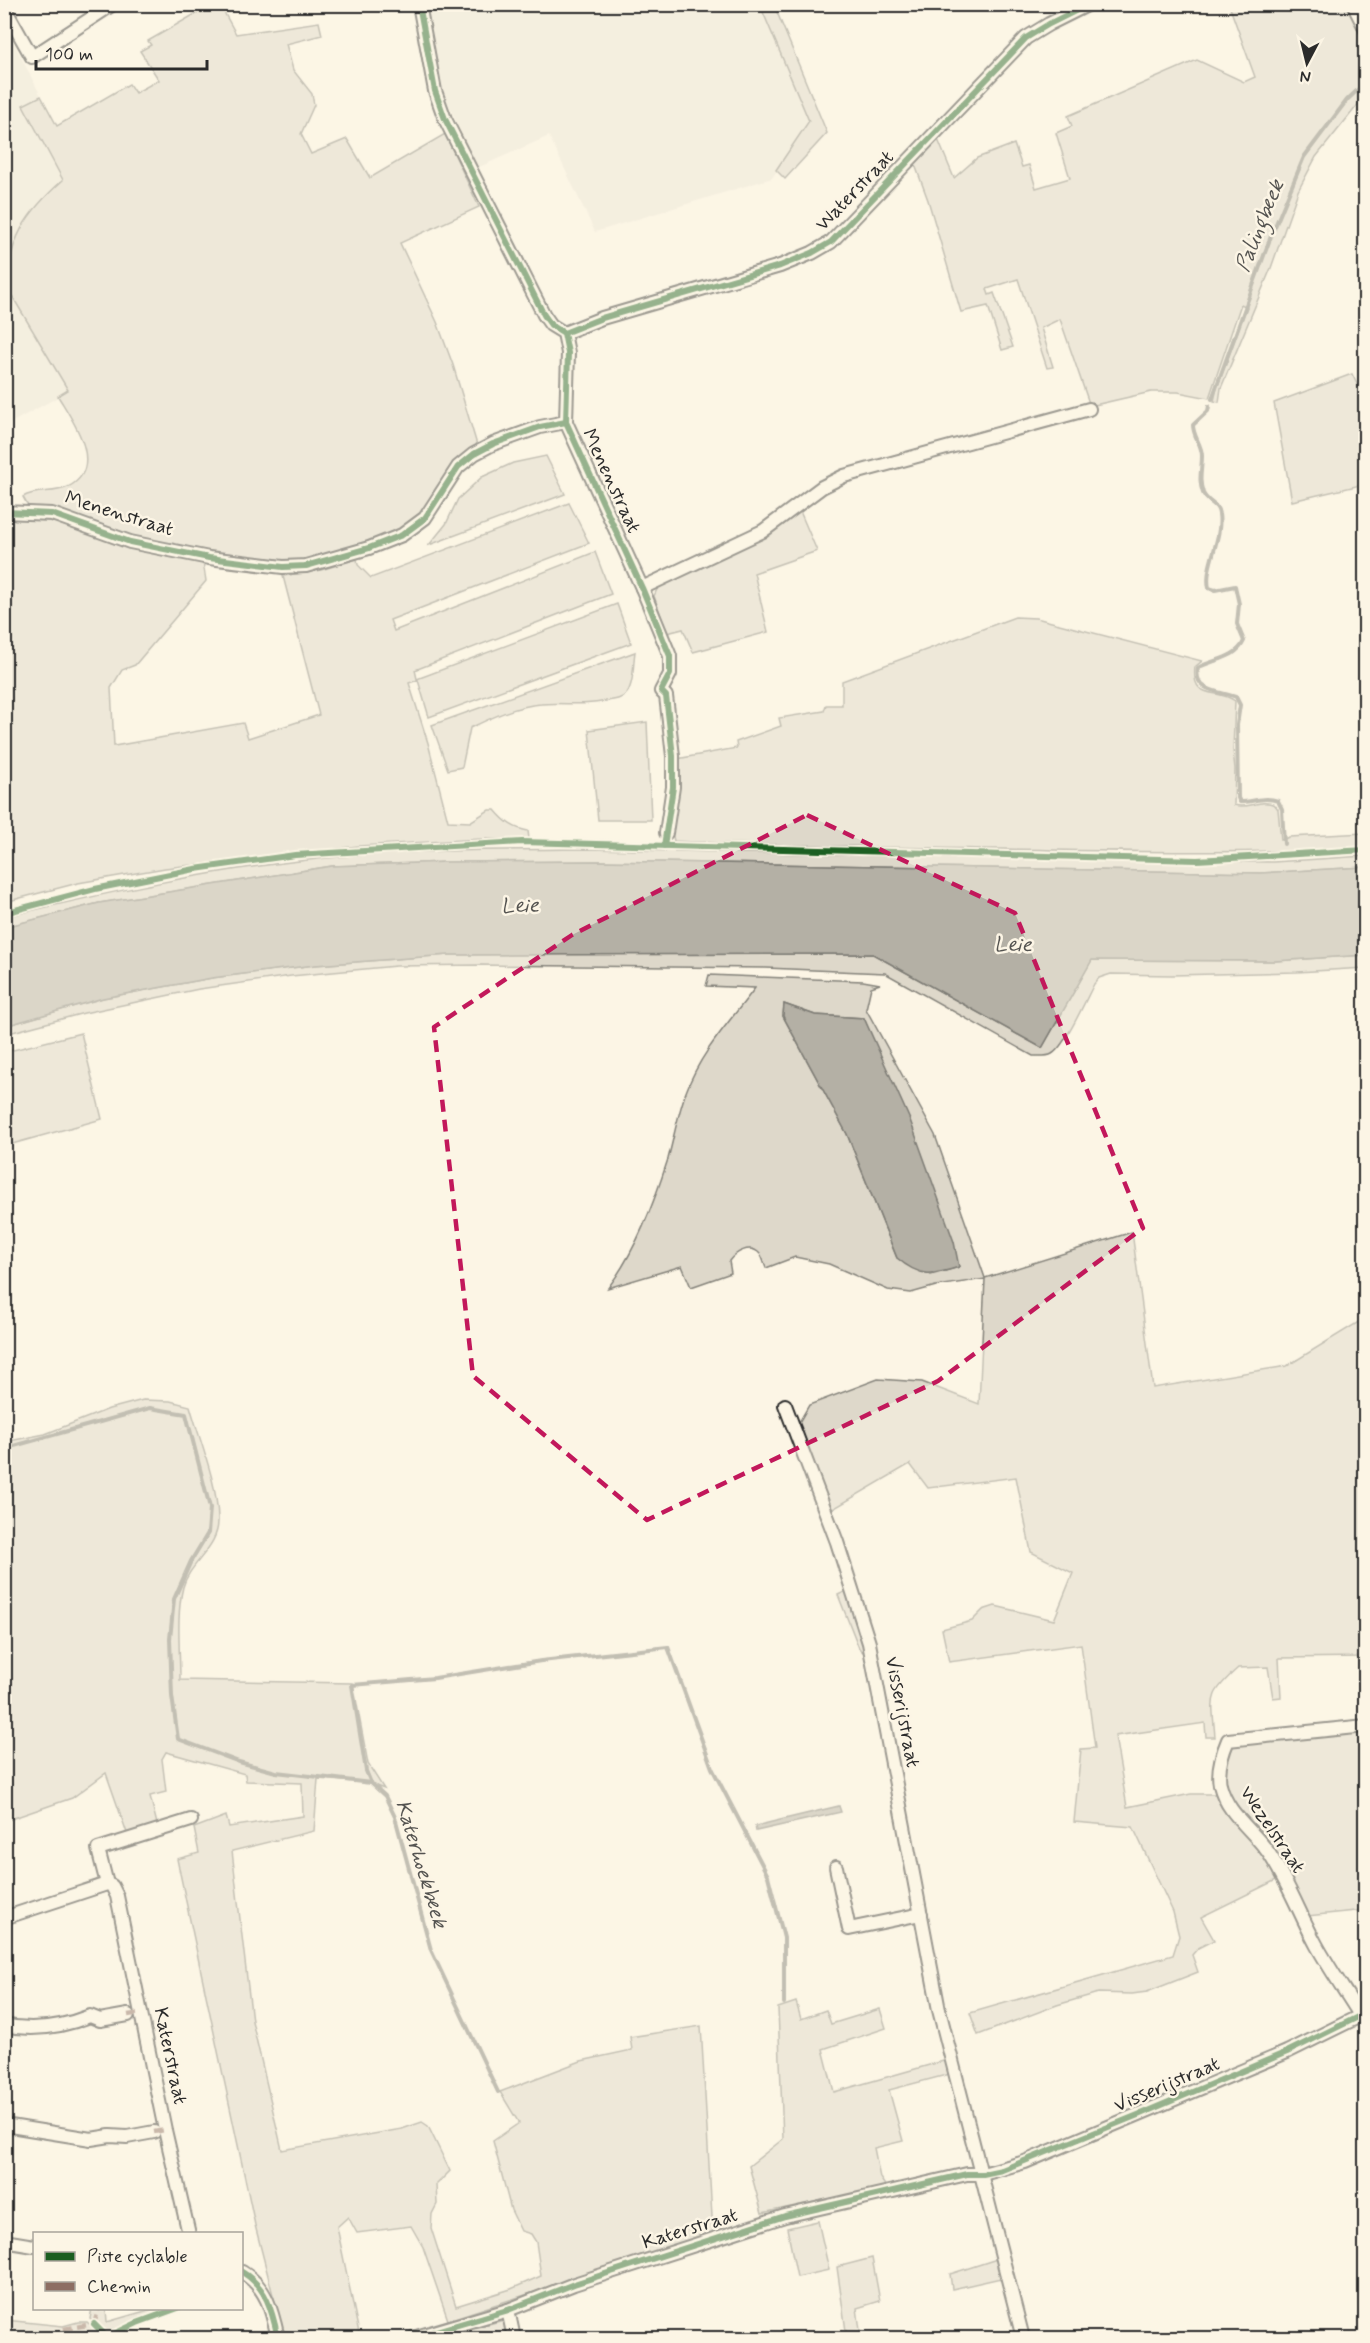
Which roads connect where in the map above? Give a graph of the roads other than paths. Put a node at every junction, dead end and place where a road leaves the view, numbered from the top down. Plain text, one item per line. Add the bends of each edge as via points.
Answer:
1 (113, 4) edge
2 (419, 4) edge
3 (1353, 4) edge
4 (1084, 6) edge
5 (4, 7) edge
6 (1365, 30) edge
7 (564, 333) junction
8 (1089, 409) dead end
9 (566, 422) junction
10 (4, 512) edge
11 (642, 588) junction
12 (666, 833) dead end
13 (785, 1405) dead end
14 (1365, 1726) edge
15 (191, 1820) dead end
16 (836, 1867) dead end
17 (109, 1885) junction
18 (921, 1914) junction
19 (4, 1918) edge
20 (128, 2015) dead end
21 (1363, 2020) edge
22 (4, 2025) edge
23 (4, 2125) edge
24 (154, 2132) dead end
25 (983, 2174) junction
26 (189, 2232) edge
27 (4, 2241) edge
28 (33, 2246) edge
29 (243, 2273) edge
30 (508, 2310) junction
31 (278, 2338) edge
32 (413, 2338) edge
33 (514, 2338) edge
34 (1023, 2338) edge

1 - 5 street via 32,57
2 - 7 street via 433,81 445,119 544,315
3 - 6 street
4 - 7 street, Waterstraat via 1026,38 831,242 780,266 602,318
7 - 9 street via 568,353
8 - 11 street via 844,476 822,487 763,531
9 - 10 street, Menenstraat via 540,427 474,454 458,467 425,518 402,535 306,566 283,567 198,556 130,542 52,514
9 - 11 street, Menenstraat
11 - 12 street, Menenstraat via 671,664 661,691 666,696 673,756
13 - 18 street, Visserijstraat via 837,1542 869,1643
14 - 21 street, Wezelstraat via 1228,1740 1220,1767 1220,1783 1232,1809 1267,1850 1316,1945
15 - 17 street, Katerstraat via 98,1849
16 - 18 street via 849,1929
17 - 19 street
17 - 26 street, Katerstraat via 117,1896
18 - 25 street, Visserijstraat via 939,2010
20 - 22 street via 100,2020 90,2016 37,2030
21 - 25 street, Visserijstraat via 1025,2162
23 - 24 street via 91,2139
25 - 30 street, Katerstraat via 967,2174 785,2216 585,2280
25 - 34 street, Visserijstraat
27 - 28 street
29 - 31 street via 262,2290
30 - 32 street, Katerstraat
30 - 33 street

